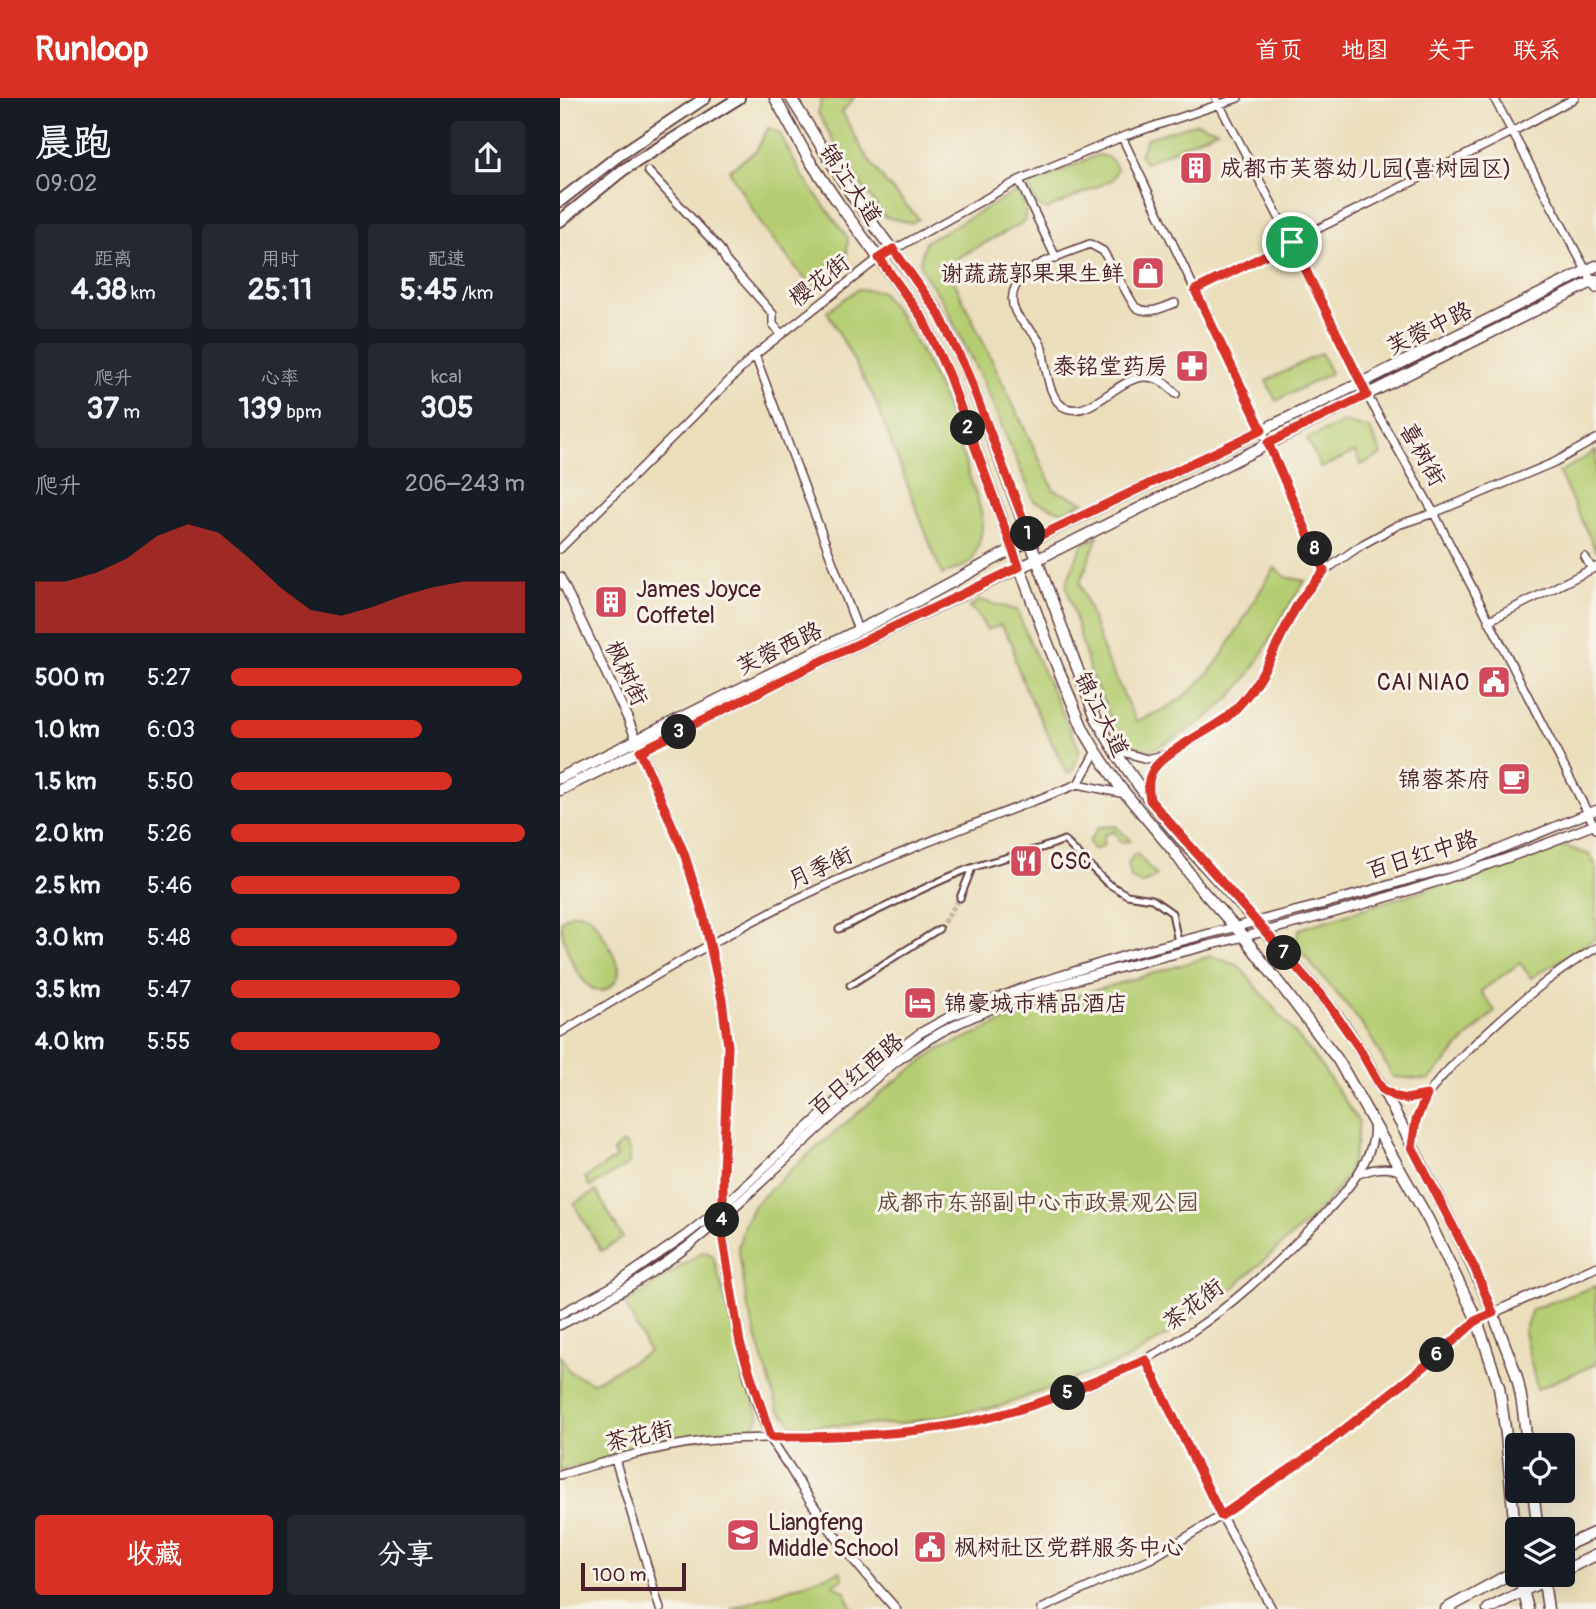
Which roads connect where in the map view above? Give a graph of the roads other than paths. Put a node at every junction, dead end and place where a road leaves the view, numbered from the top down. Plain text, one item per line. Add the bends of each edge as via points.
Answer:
1 (705, 98) edge
2 (739, 98) edge
3 (775, 98) edge
4 (791, 98) edge
5 (1238, 98) edge
6 (1494, 98) edge
7 (1575, 98) edge
8 (1218, 102) edge
9 (1512, 132) junction
10 (1122, 137) junction
11 (648, 171) dead end
12 (1018, 180) junction
13 (560, 201) edge
14 (560, 221) edge
15 (1292, 242) junction
16 (893, 249) junction
17 (879, 258) junction
18 (1056, 258) junction
19 (1591, 269) edge
20 (1595, 284) edge
21 (1195, 290) junction
22 (1175, 303) dead end
23 (781, 334) junction
24 (755, 355) junction
25 (1361, 383) junction
26 (1175, 394) dead end
27 (1367, 395) junction
28 (1262, 430) junction
29 (1596, 439) edge
30 (1268, 443) junction
31 (1434, 513) junction
32 (1031, 540) junction
33 (560, 549) edge
34 (1013, 549) junction
35 (1585, 556) dead end
36 (1038, 559) junction
37 (1019, 567) junction
38 (1594, 568) edge
39 (1324, 571) junction
40 (560, 577) edge
41 (1488, 621) junction
42 (858, 630) junction
43 (636, 740) junction
44 (1112, 748) junction
45 (640, 751) junction
46 (1096, 751) junction
47 (1168, 754) junction
48 (560, 778) edge
49 (1079, 784) junction
50 (560, 790) edge
51 (1125, 794) junction
52 (1150, 800) junction
53 (1592, 812) edge
54 (1595, 826) edge
55 (972, 868) junction
56 (960, 898) tunnel mouth
57 (1255, 921) junction
58 (1234, 927) junction
59 (839, 929) dead end
60 (939, 929) tunnel mouth
61 (1264, 932) junction
62 (1242, 936) junction
63 (1178, 942) junction
64 (710, 944) junction
65 (1596, 948) edge
66 (849, 985) dead end
67 (560, 1033) edge
68 (1382, 1089) junction
69 (1427, 1095) junction
70 (1370, 1115) junction
71 (1412, 1147) junction
72 (1359, 1174) junction
73 (1404, 1175) junction
74 (723, 1206) junction
75 (722, 1217) junction
76 (1596, 1267) edge
77 (1493, 1313) junction
78 (560, 1314) edge
79 (1477, 1320) junction
80 (560, 1325) edge
81 (1146, 1360) junction
82 (1525, 1433) edge
83 (771, 1437) junction
84 (615, 1459) junction
85 (560, 1475) edge
86 (1221, 1516) junction
87 (1514, 1517) edge
88 (1596, 1532) edge
89 (1575, 1542) edge
90 (1596, 1555) edge
91 (1575, 1565) edge
92 (1505, 1577) edge
93 (1521, 1587) edge
94 (1528, 1587) edge
95 (1544, 1587) edge
96 (1522, 1591) junction
97 (660, 1609) edge
98 (896, 1609) edge
99 (1041, 1609) edge
100 (1272, 1609) edge
101 (1446, 1609) edge
102 (1488, 1609) edge
103 (1528, 1609) edge
104 (1548, 1609) edge

1 - 13 main road
2 - 14 main road via 623,170
3 - 17 main road, 锦江大道 via 808,158
4 - 16 main road, 锦江大道 via 853,197
5 - 8 street, 樱花街
6 - 9 street
7 - 9 street
8 - 10 street, 樱花街
8 - 15 street, 喜树街
9 - 15 street
9 - 19 street
10 - 12 street, 樱花街
10 - 21 street
11 - 23 street via 720,249 773,314
12 - 16 street, 樱花街
12 - 18 street
15 - 21 street
15 - 25 street, 喜树街
16 - 17 street, 樱花街
16 - 32 main road, 锦江大道 via 938,312 966,369
17 - 23 street, 樱花街
17 - 34 main road, 锦江大道 via 923,319
18 - 22 street via 1090,244 1097,246 1135,307 1148,312
18 - 26 street via 1016,283 1012,303 1015,313 1040,341 1055,400 1067,408 1082,408 1138,377 1149,377
19 - 20 street
19 - 25 main road, 芙蓉中路
20 - 27 main road, 芙蓉中路
21 - 28 street
23 - 24 street, 樱花街
24 - 33 street, 樱花街
24 - 42 street
25 - 27 street, 喜树街
25 - 28 main road, 芙蓉中路
27 - 30 main road, 芙蓉中路
27 - 31 street, 喜树街
28 - 30 street
28 - 32 main road, 芙蓉中路
29 - 31 street via 1555,462
30 - 36 main road, 芙蓉中路
30 - 39 street
31 - 39 street via 1398,524
31 - 41 street, 喜树街
32 - 34 main road, 芙蓉中路
32 - 36 main road, 锦江大道
34 - 37 main road, 锦江大道
34 - 42 main road, 芙蓉西路
35 - 38 street
36 - 37 main road, 芙蓉中路
36 - 44 main road, 锦江大道 via 1095,716
37 - 45 main road, 芙蓉西路
37 - 46 main road, 锦江大道
38 - 41 street
39 - 47 street via 1295,608 1273,654 1229,716
40 - 43 street, 枫树街
41 - 53 street, 喜树街
42 - 43 main road, 芙蓉西路
43 - 45 street, 枫树街
43 - 48 main road, 芙蓉西路
44 - 47 street via 1147,759
44 - 52 main road, 锦江大道
45 - 50 main road, 芙蓉西路
45 - 64 street, 枫树街 via 684,853
46 - 49 street
46 - 51 main road, 锦江大道
47 - 52 street via 1151,774
49 - 51 street
49 - 64 street, 月季街 via 859,870
51 - 58 main road, 锦江大道
52 - 57 main road, 锦江大道
53 - 54 street, 喜树街
53 - 57 street, 百日红中路 via 1463,863
54 - 61 street, 百日红中路 via 1478,870
55 - 56 street
55 - 59 street
55 - 63 street via 1006,856 1037,852 1064,840 1107,883 1127,895 1152,899 1172,913
57 - 58 street, 百日红西路
57 - 61 main road, 锦江大道
58 - 62 main road, 锦江大道
58 - 63 street, 百日红西路
60 - 66 street
61 - 62 street, 百日红西路
61 - 68 main road, 锦江大道 via 1326,1001
62 - 70 main road, 锦江大道 via 1338,1060
62 - 75 street, 百日红西路 via 1129,964 955,1025 865,1087
63 - 74 street, 百日红西路 via 1031,985 920,1033 859,1080
64 - 67 street, 月季街
64 - 74 street, 枫树街 via 728,1046
65 - 69 street via 1518,1002
68 - 69 street via 1406,1099
68 - 71 main road, 锦江大道
69 - 71 street via 1416,1120
70 - 72 street, 茶花街 via 1372,1137
70 - 73 main road, 锦江大道
71 - 77 main road, 锦江大道
72 - 73 street via 1394,1168
72 - 81 street, 茶花街 via 1269,1270 1193,1331
73 - 79 main road, 锦江大道
74 - 75 street, 枫树街
74 - 78 street, 百日红西路 via 613,1286
75 - 80 street, 百日红西路 via 652,1274
75 - 83 street, 枫树街 via 740,1343
76 - 77 street
77 - 79 street
77 - 82 main road, 锦江大道 via 1518,1381
79 - 86 street via 1317,1451
79 - 87 main road, 锦江大道 via 1499,1387
81 - 83 street, 茶花街 via 1042,1402 962,1424 836,1437
81 - 86 street
83 - 84 street, 茶花街 via 705,1441
83 - 98 street, 枫树街 via 810,1504
84 - 85 street, 茶花街
84 - 97 street
86 - 99 street via 1152,1558
86 - 100 street
88 - 89 main road
90 - 91 main road
92 - 101 main road
93 - 96 main road
94 - 96 main road
95 - 104 main road
96 - 102 main road
96 - 103 main road

